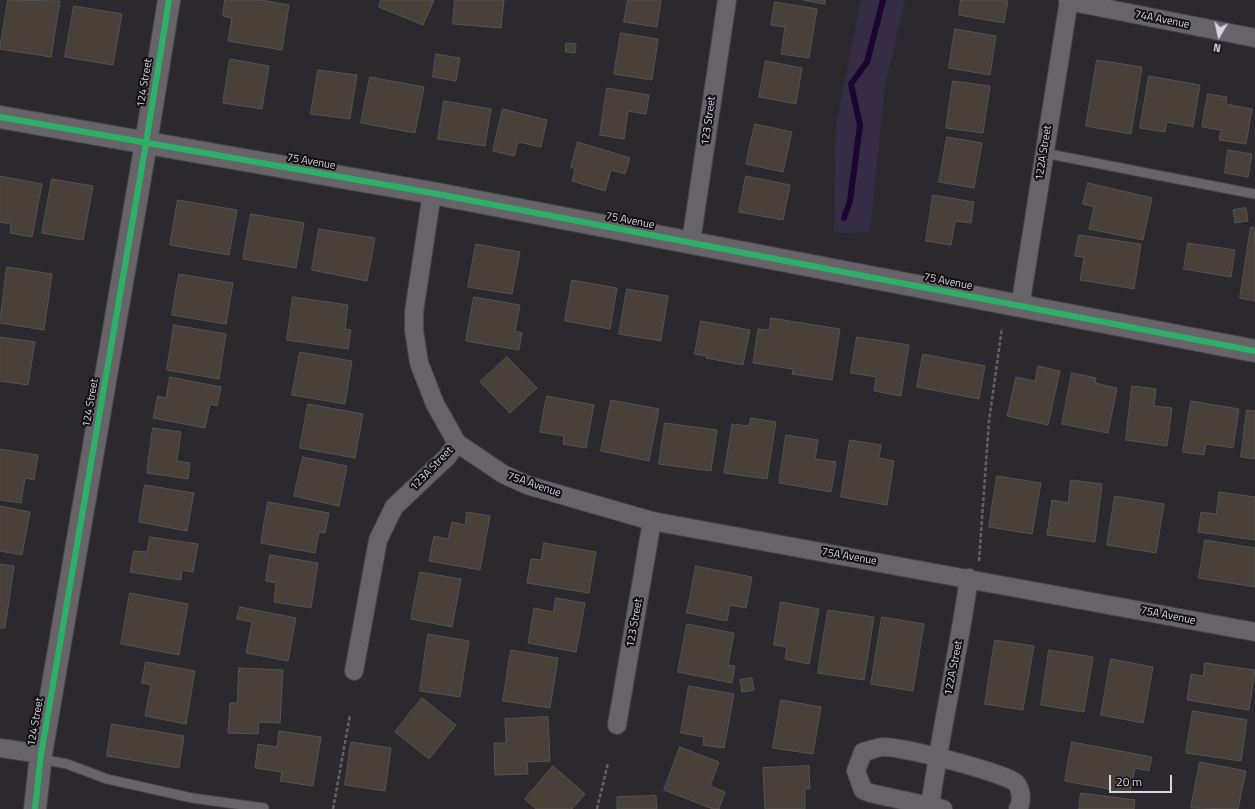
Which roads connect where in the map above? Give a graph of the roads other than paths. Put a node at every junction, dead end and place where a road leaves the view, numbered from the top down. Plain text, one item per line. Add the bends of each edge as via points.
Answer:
1 (168, 0) edge
2 (727, 0) edge
3 (1068, 1) edge
4 (1255, 38) edge
5 (0, 117) edge
6 (146, 143) junction
7 (1044, 153) junction
8 (432, 193) junction
9 (1255, 194) edge
10 (691, 242) junction
11 (1020, 307) junction
12 (1255, 351) edge
13 (457, 443) junction
14 (652, 521) junction
15 (974, 572) junction
16 (1255, 632) edge
17 (354, 671) dead end
18 (617, 725) dead end
19 (0, 748) edge
20 (41, 756) junction
21 (937, 758) junction
22 (264, 808) edge
23 (936, 808) edge
24 (35, 809) edge
25 (1018, 809) edge

1 - 6 street, 124 Street
2 - 10 street, 123 Street
3 - 4 street, 74A Avenue
3 - 7 street, 122A Street
5 - 6 street, 75 Avenue
6 - 8 street, 75 Avenue
6 - 20 street, 124 Street
7 - 9 lane
7 - 11 street, 122A Street
8 - 10 street, 75 Avenue
8 - 13 street, 123A Street via 414,312 414,330 422,370 435,404
10 - 11 street, 75 Avenue
11 - 12 street, 75 Avenue
13 - 14 street, 75A Avenue via 503,474 528,485
13 - 17 street, 123A Street via 447,457 394,507 378,540
14 - 15 street, 75A Avenue
14 - 18 street, 123 Street
15 - 16 street, 75A Avenue
15 - 21 street, 122A Street
19 - 20 street
20 - 22 lane via 107,779 192,798
20 - 24 street, 124 Street
21 - 23 street, 122A Street
21 - 23 street, 122A Street via 884,747 863,752 856,771 861,786 870,793
21 - 25 street, 122A Street via 1009,779 1016,784 1020,793 1021,804

